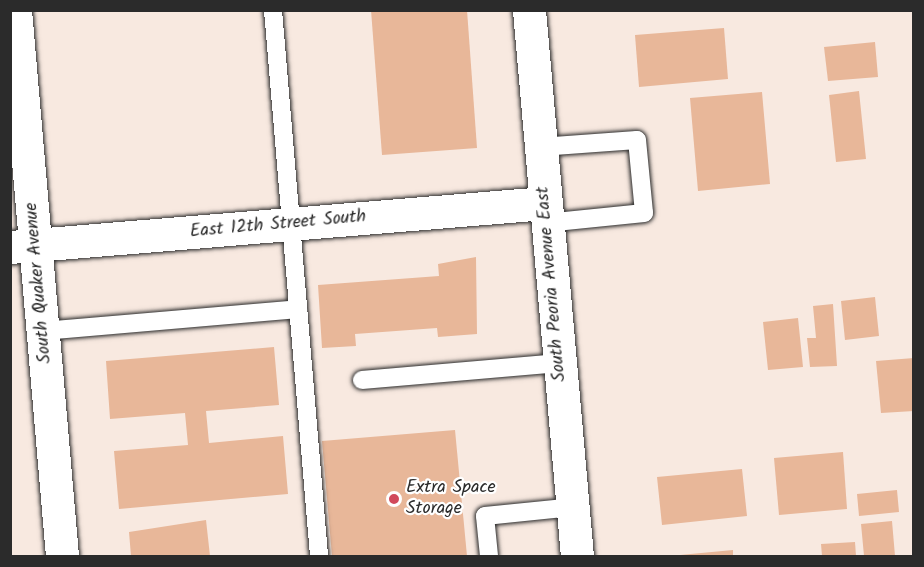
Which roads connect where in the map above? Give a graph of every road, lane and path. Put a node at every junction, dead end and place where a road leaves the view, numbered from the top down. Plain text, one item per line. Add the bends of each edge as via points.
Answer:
1 (15, 10) edge
2 (273, 10) edge
3 (529, 10) edge
4 (540, 147) junction
5 (545, 213) junction
6 (291, 223) junction
7 (23, 247) edge
8 (298, 309) junction
9 (43, 331) junction
10 (559, 363) junction
11 (362, 380) dead end
12 (573, 507) junction
13 (62, 556) edge
14 (319, 556) edge
15 (489, 556) edge
16 (577, 556) edge

1 - 7 street, South Quaker Avenue
2 - 6 lane
3 - 4 street, South Peoria Avenue East
4 - 5 street, South Peoria Avenue East
4 - 5 lane via 637,140 644,213
5 - 6 street, East 12th Street South
5 - 10 street, South Peoria Avenue East
6 - 7 street, East 12th Street South
6 - 8 lane
7 - 9 street, South Quaker Avenue
8 - 9 lane
8 - 14 lane
9 - 13 street, South Quaker Avenue
10 - 11 lane
10 - 12 street, South Peoria Avenue East
12 - 15 lane via 485,516
12 - 16 street, South Peoria Avenue East

